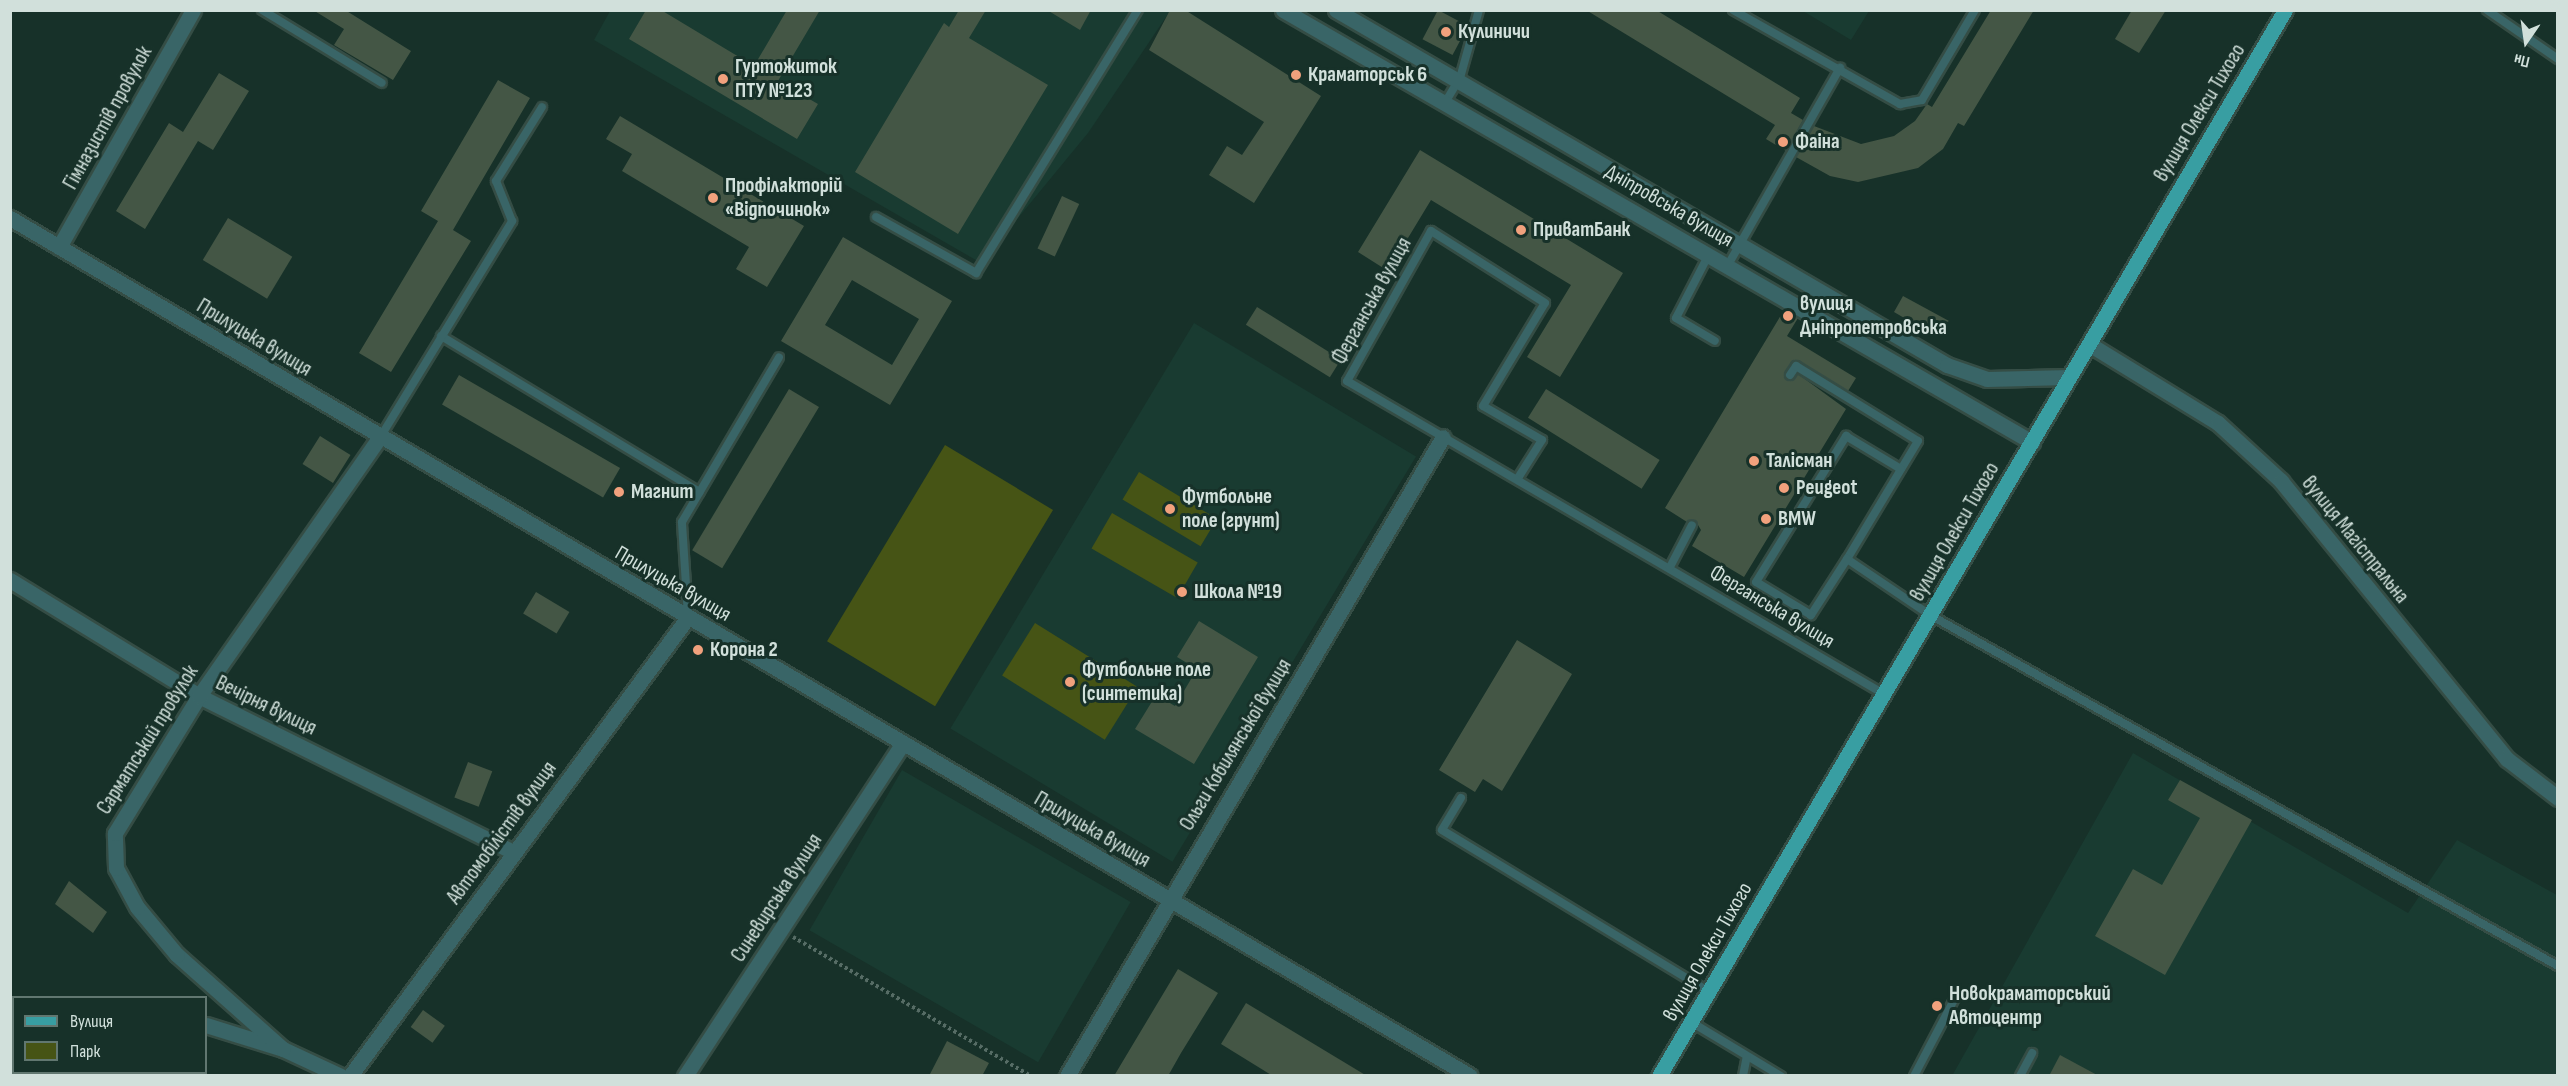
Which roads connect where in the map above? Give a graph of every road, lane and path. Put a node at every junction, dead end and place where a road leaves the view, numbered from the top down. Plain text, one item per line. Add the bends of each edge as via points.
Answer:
1 (262, 10) edge
2 (1138, 10) edge
3 (1284, 10) edge
4 (1336, 10) edge
5 (1479, 10) edge
6 (1733, 10) edge
7 (1976, 10) edge
8 (2285, 10) edge
9 (2487, 10) edge
10 (185, 13) edge
11 (2558, 59) edge
12 (1840, 68) junction
13 (1460, 78) junction
14 (382, 83) dead end
15 (1446, 101) junction
16 (542, 107) dead end
17 (876, 217) dead end
18 (10, 218) edge
19 (1741, 244) junction
20 (59, 247) junction
21 (1709, 254) junction
22 (1728, 265) junction
23 (441, 336) junction
24 (1714, 341) dead end
25 (2088, 344) junction
26 (780, 357) dead end
27 (1790, 375) dead end
28 (2069, 377) junction
29 (380, 437) junction
30 (1443, 437) junction
31 (2032, 442) junction
32 (1901, 469) junction
33 (1518, 478) junction
34 (700, 492) junction
35 (1692, 525) dead end
36 (1847, 559) junction
37 (1670, 567) junction
38 (10, 580) edge
39 (1930, 615) junction
40 (688, 617) junction
41 (1884, 694) junction
42 (199, 696) junction
43 (903, 743) junction
44 (1461, 798) dead end
45 (2558, 798) edge
46 (513, 852) junction
47 (1169, 899) junction
48 (784, 932) dead end
49 (2558, 966) edge
50 (1709, 992) junction
51 (1955, 998) dead end
52 (1691, 1022) junction
53 (207, 1025) edge
54 (283, 1049) junction
55 (2032, 1053) dead end
56 (1747, 1056) junction
57 (341, 1076) edge
58 (350, 1076) edge
59 (685, 1076) edge
60 (1031, 1076) edge
61 (1067, 1076) edge
62 (1470, 1076) edge
63 (1659, 1076) edge
64 (1743, 1076) edge
65 (1780, 1076) edge
66 (1914, 1076) edge
67 (2020, 1076) edge

1 - 14 lane
2 - 17 lane via 976,273
3 - 15 street, Дніпровська вулиця
4 - 13 street, Дніпровська вулиця
5 - 13 lane
6 - 12 lane
7 - 12 lane via 1922,100 1900,104
8 - 25 main road, вулиця Олекси Тихого
9 - 11 lane
10 - 20 street, Гімназистів провулок
12 - 19 lane
13 - 15 lane
13 - 19 street, Дніпровська вулиця
15 - 21 street, Дніпровська вулиця
16 - 23 lane via 496,181 512,221
18 - 20 street, Прилуцька вулиця
19 - 22 lane
19 - 28 street, Дніпровська вулиця via 1947,365 1987,379
20 - 29 street, Прилуцька вулиця
21 - 22 street, Дніпровська вулиця
21 - 24 lane via 1676,318
22 - 31 street, Дніпровська вулиця
23 - 29 lane
23 - 34 lane
25 - 28 main road, вулиця Олекси Тихого
25 - 45 street, вулиця Магістральна via 2218,423 2281,481 2507,759
26 - 34 lane
27 - 32 lane via 1796,366 1918,441
28 - 31 main road, вулиця Олекси Тихого
29 - 40 street, Прилуцька вулиця
29 - 42 street, Сарматський провулок
30 - 33 lane, Ферганська вулиця
30 - 33 lane, Ферганська вулиця via 1347,381 1431,231 1545,303 1483,406 1542,440
30 - 47 street, Ольги Кобилянської вулиця
31 - 39 main road, вулиця Олекси Тихого
32 - 36 lane
32 - 36 lane via 1846,436 1756,582 1811,615
33 - 37 lane, Ферганська вулиця
34 - 40 lane via 682,522
35 - 37 lane
36 - 39 lane
37 - 41 lane, Ферганська вулиця
38 - 42 street, Вечірня вулиця
39 - 41 main road, вулиця Олекси Тихого
39 - 49 lane
40 - 43 street, Прилуцька вулиця
40 - 46 street, Автомобілістів вулиця
41 - 50 main road, вулиця Олекси Тихого
42 - 46 street, Вечірня вулиця
42 - 54 street, Сарматський провулок via 115,833 116,868 137,907 177,955
43 - 47 street, Прилуцька вулиця
43 - 59 street, Синевирська вулиця
44 - 50 lane via 1442,830
46 - 58 street, Автомобілістів вулиця
47 - 61 street, Ольги Кобилянської вулиця
47 - 62 street, Прилуцька вулиця
48 - 60 path
50 - 52 main road, вулиця Олекси Тихого
51 - 66 lane
52 - 56 lane
52 - 63 main road, вулиця Олекси Тихого
53 - 54 street
54 - 57 street
55 - 67 lane
56 - 64 lane
56 - 65 lane

